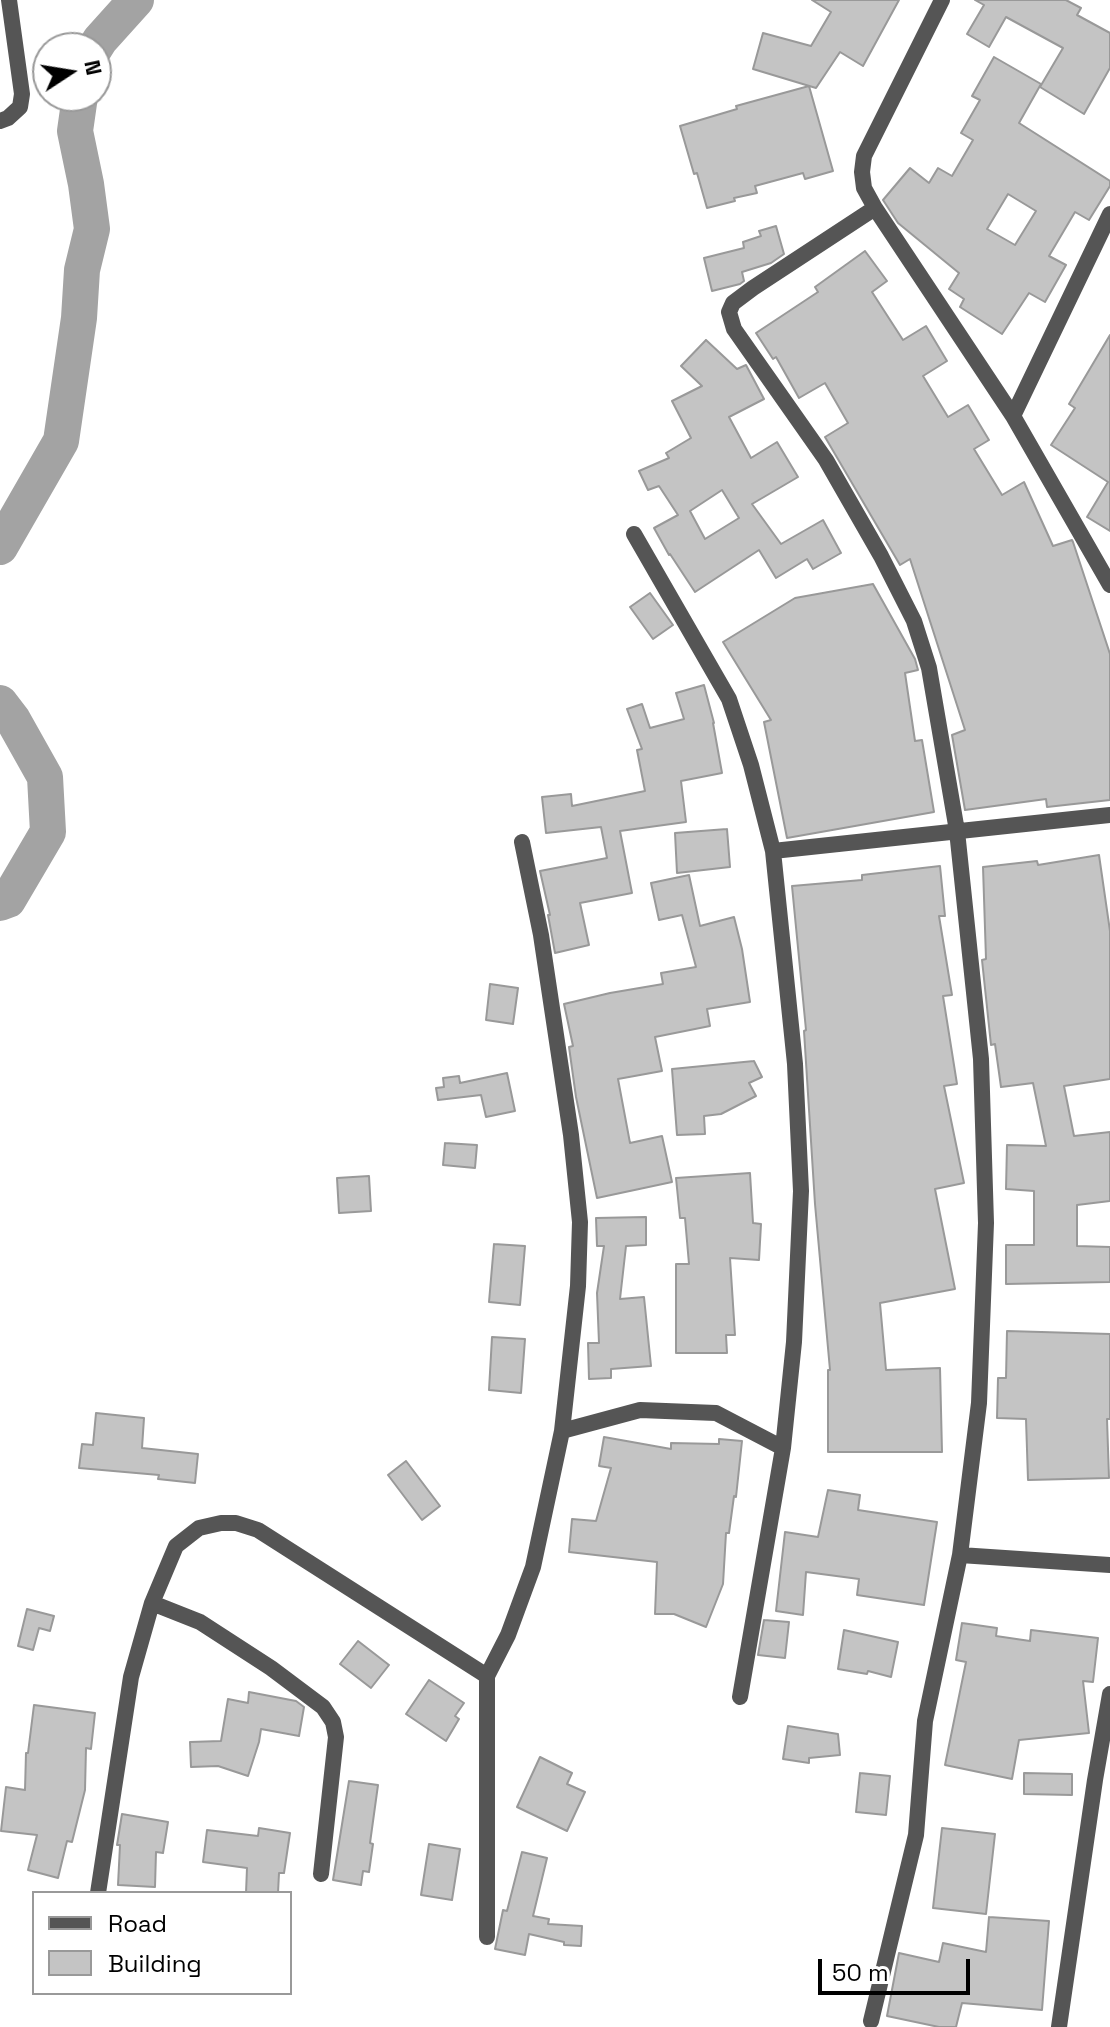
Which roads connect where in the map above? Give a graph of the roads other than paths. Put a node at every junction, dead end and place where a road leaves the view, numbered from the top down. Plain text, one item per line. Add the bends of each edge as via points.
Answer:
1 (9, 0) edge
2 (942, 0) edge
3 (0, 121) edge
4 (875, 208) junction
5 (1110, 214) edge
6 (1013, 416) junction
7 (634, 534) dead end
8 (1110, 585) edge
9 (1110, 815) edge
10 (957, 831) junction
11 (522, 842) dead end
12 (773, 851) junction
13 (562, 1431) junction
14 (783, 1448) junction
15 (960, 1555) junction
16 (1110, 1565) edge
17 (152, 1603) junction
18 (487, 1676) junction
19 (1110, 1694) edge
20 (740, 1697) dead end
21 (321, 1874) dead end
22 (98, 1891) edge
23 (487, 1937) dead end
24 (871, 2021) dead end
25 (1059, 2027) edge

1 - 3 street via 22,94 20,107
2 - 4 street via 864,156 864,188
4 - 6 street
4 - 10 street via 753,288 729,312 734,329 826,460 914,621 929,668
5 - 6 street
6 - 8 street
7 - 12 street via 729,699
9 - 10 street
10 - 12 street
10 - 15 street via 981,1059 986,1223 979,1403
11 - 13 street via 546,965 580,1222
12 - 14 street via 795,1064 801,1191
13 - 14 street via 640,1410 716,1413
13 - 18 street via 533,1567
14 - 20 street
15 - 16 street
15 - 24 street via 925,1721 916,1835
17 - 18 street via 176,1546 199,1528 236,1523 258,1530
17 - 21 street via 200,1622 271,1668 323,1707 333,1722 336,1737
17 - 22 street via 131,1677
18 - 23 street
19 - 25 street

